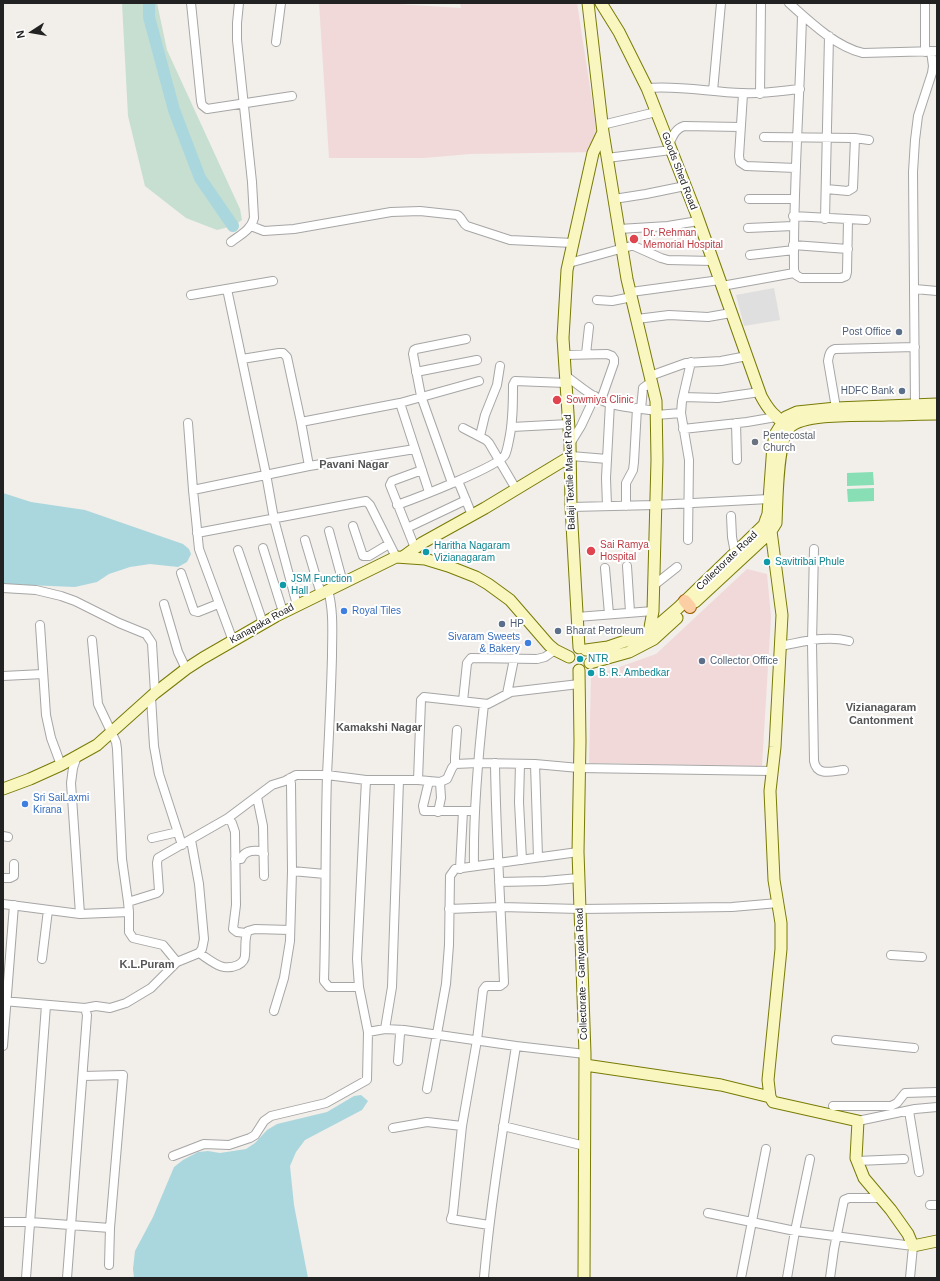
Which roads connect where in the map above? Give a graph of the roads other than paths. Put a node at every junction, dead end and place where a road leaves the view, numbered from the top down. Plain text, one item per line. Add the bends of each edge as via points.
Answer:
1 (191, 3) edge
2 (239, 3) edge
3 (280, 3) edge
4 (588, 3) edge
5 (601, 3) edge
6 (721, 3) edge
7 (761, 3) edge
8 (789, 3) edge
9 (925, 3) edge
10 (802, 15) junction
11 (829, 36) junction
12 (276, 42) dead end
13 (931, 51) edge
14 (647, 88) junction
15 (800, 89) junction
16 (713, 91) junction
17 (743, 94) junction
18 (760, 94) junction
19 (292, 96) dead end
20 (244, 104) junction
21 (656, 112) junction
22 (740, 127) junction
23 (603, 129) junction
24 (764, 137) dead end
25 (797, 138) junction
26 (827, 138) junction
27 (855, 138) junction
28 (869, 140) dead end
29 (670, 147) junction
30 (607, 158) junction
31 (796, 168) junction
32 (685, 186) junction
33 (826, 189) junction
34 (614, 199) junction
35 (749, 199) dead end
36 (794, 200) junction
37 (794, 216) junction
38 (825, 218) junction
39 (848, 220) junction
40 (866, 220) dead end
41 (698, 221) junction
42 (251, 226) junction
43 (793, 226) junction
44 (748, 228) dead end
45 (619, 230) junction
46 (231, 242) dead end
47 (573, 243) junction
48 (794, 247) junction
49 (623, 248) junction
50 (848, 249) junction
51 (750, 255) dead end
52 (713, 261) junction
53 (569, 263) junction
54 (794, 273) junction
55 (273, 281) dead end
56 (721, 283) junction
57 (227, 289) junction
58 (915, 289) junction
59 (937, 291) edge
60 (631, 294) junction
61 (191, 295) dead end
62 (597, 300) dead end
63 (731, 313) junction
64 (637, 319) junction
65 (589, 327) dead end
66 (466, 338) dead end
67 (915, 347) junction
68 (586, 354) junction
69 (564, 355) junction
70 (747, 356) junction
71 (242, 359) junction
72 (477, 360) dead end
73 (691, 362) junction
74 (500, 366) dead end
75 (416, 372) junction
76 (566, 379) junction
77 (651, 379) junction
78 (479, 381) dead end
79 (760, 392) junction
80 (421, 396) junction
81 (683, 397) junction
82 (598, 398) junction
83 (400, 403) junction
84 (610, 403) junction
85 (937, 404) edge
86 (915, 405) junction
87 (639, 408) junction
88 (836, 408) junction
89 (656, 413) junction
90 (681, 413) junction
91 (937, 414) edge
92 (302, 422) junction
93 (783, 422) junction
94 (188, 423) dead end
95 (736, 423) junction
96 (569, 424) junction
97 (512, 427) junction
98 (463, 428) dead end
99 (683, 429) junction
100 (480, 436) junction
101 (570, 444) junction
102 (415, 449) junction
103 (571, 456) junction
104 (607, 459) junction
105 (737, 460) dead end
106 (500, 461) junction
107 (309, 466) junction
108 (422, 470) junction
109 (266, 474) junction
110 (455, 482) junction
111 (516, 489) junction
112 (193, 490) junction
113 (429, 492) junction
114 (769, 499) junction
115 (466, 500) junction
116 (688, 504) junction
117 (398, 505) junction
118 (656, 505) junction
119 (607, 506) junction
120 (626, 506) junction
121 (571, 507) junction
122 (472, 515) junction
123 (731, 516) dead end
124 (274, 519) junction
125 (766, 519) junction
126 (353, 526) dead end
127 (407, 528) junction
128 (329, 531) dead end
129 (771, 531) junction
130 (197, 534) junction
131 (305, 540) dead end
132 (688, 540) dead end
133 (389, 544) junction
134 (263, 548) dead end
135 (415, 548) junction
136 (814, 549) dead end
137 (238, 550) dead end
138 (735, 553) junction
139 (393, 559) junction
140 (627, 566) dead end
141 (677, 567) dead end
142 (605, 568) dead end
143 (181, 573) dead end
144 (343, 583) junction
145 (654, 586) junction
146 (3, 588) edge
147 (325, 592) junction
148 (164, 604) dead end
149 (218, 604) junction
150 (687, 604) junction
151 (297, 605) junction
152 (653, 611) junction
153 (283, 612) junction
154 (630, 612) junction
155 (609, 614) junction
156 (577, 617) junction
157 (262, 623) junction
158 (40, 625) dead end
159 (649, 633) junction
160 (92, 640) dead end
161 (812, 640) junction
162 (233, 641) junction
163 (849, 641) dead end
164 (780, 646) junction
165 (582, 649) junction
166 (555, 650) junction
167 (610, 652) junction
168 (569, 657) junction
169 (514, 659) junction
170 (590, 663) junction
171 (186, 670) junction
172 (579, 670) junction
173 (43, 674) junction
174 (3, 676) edge
175 (579, 684) junction
176 (507, 694) junction
177 (153, 695) junction
178 (463, 701) junction
179 (484, 704) junction
180 (457, 730) dead end
181 (111, 732) junction
182 (77, 756) junction
183 (478, 763) junction
184 (495, 763) junction
185 (456, 764) junction
186 (520, 764) junction
187 (535, 764) junction
188 (61, 765) junction
189 (579, 768) junction
190 (772, 770) junction
191 (844, 770) dead end
192 (327, 775) junction
193 (290, 778) junction
194 (366, 780) junction
195 (399, 780) junction
196 (418, 780) junction
197 (429, 781) junction
198 (440, 782) junction
199 (3, 788) edge
200 (257, 797) junction
201 (463, 811) junction
202 (475, 811) junction
203 (438, 812) junction
204 (228, 818) junction
205 (178, 832) junction
206 (152, 838) dead end
207 (191, 840) junction
208 (182, 845) junction
209 (578, 852) junction
210 (264, 854) junction
211 (538, 857) junction
212 (235, 860) junction
213 (522, 860) junction
214 (498, 863) junction
215 (14, 864) dead end
216 (474, 866) junction
217 (460, 868) junction
218 (292, 871) junction
219 (325, 874) junction
220 (264, 876) dead end
221 (3, 878) edge
222 (579, 878) junction
223 (499, 882) junction
224 (128, 902) junction
225 (778, 903) junction
226 (3, 904) edge
227 (14, 906) junction
228 (501, 907) junction
229 (580, 909) junction
230 (48, 910) junction
231 (450, 910) junction
232 (129, 912) junction
233 (80, 914) junction
234 (290, 930) junction
235 (246, 934) junction
236 (199, 953) junction
237 (891, 955) dead end
238 (922, 957) dead end
239 (42, 959) dead end
240 (177, 962) junction
241 (359, 987) junction
242 (5, 1001) edge
243 (46, 1005) junction
244 (85, 1008) junction
245 (274, 1011) dead end
246 (384, 1029) junction
247 (402, 1030) junction
248 (368, 1032) junction
249 (437, 1036) junction
250 (478, 1040) junction
251 (836, 1040) dead end
252 (3, 1046) edge
253 (516, 1046) junction
254 (914, 1048) dead end
255 (585, 1059) junction
256 (398, 1061) dead end
257 (83, 1076) junction
258 (427, 1089) dead end
259 (937, 1092) edge
260 (770, 1097) junction
261 (833, 1106) dead end
262 (937, 1107) edge
263 (909, 1111) junction
264 (858, 1121) junction
265 (462, 1126) junction
266 (503, 1126) junction
267 (393, 1128) dead end
268 (585, 1146) junction
269 (766, 1149) dead end
270 (173, 1156) dead end
271 (810, 1159) dead end
272 (904, 1159) dead end
273 (857, 1162) junction
274 (919, 1172) dead end
275 (881, 1198) junction
276 (708, 1213) dead end
277 (3, 1222) edge
278 (30, 1222) junction
279 (752, 1222) junction
280 (489, 1225) junction
281 (72, 1226) junction
282 (110, 1228) junction
283 (795, 1231) junction
284 (836, 1236) junction
285 (937, 1241) edge
286 (913, 1246) junction
287 (109, 1265) dead end
288 (484, 1277) dead end
289 (26, 1278) edge
290 (67, 1278) edge
291 (584, 1278) edge
292 (741, 1278) edge
293 (787, 1278) edge
294 (830, 1278) edge
295 (910, 1278) edge

1 - 20 street via 202,105 208,109
2 - 20 street via 237,40
3 - 12 street
4 - 23 street
5 - 14 street, Goods Shed Road via 619,32
6 - 16 street
7 - 18 street
8 - 10 street
9 - 13 street
10 - 11 street
10 - 15 street
11 - 13 street via 853,51 863,53
11 - 26 street
13 - 58 street via 932,73 918,116 915,140
14 - 16 street
14 - 21 street, Goods Shed Road
15 - 18 street
15 - 25 street
16 - 17 street
17 - 18 street
17 - 22 street
19 - 20 street
20 - 42 street via 253,189 254,218
21 - 23 street
21 - 29 street, Goods Shed Road
22 - 29 street via 680,127 675,132
22 - 31 street via 738,156 742,164
23 - 30 street
23 - 47 street, Balaji Textile Market Road via 593,153
24 - 25 street
25 - 26 street
25 - 31 street
26 - 27 street
26 - 33 street
27 - 28 street
27 - 33 street via 853,188
29 - 30 street
29 - 32 street, Goods Shed Road
30 - 34 street
31 - 36 street
32 - 34 street
32 - 41 street, Goods Shed Road
33 - 38 street
34 - 45 street
35 - 36 street
36 - 37 street
37 - 38 street
37 - 43 street
38 - 39 street
39 - 40 street
39 - 50 street
41 - 45 street
41 - 52 street, Goods Shed Road
42 - 46 street
42 - 47 street via 264,231 391,212 420,211 457,215 467,226 510,240
43 - 44 street
43 - 48 street
45 - 49 street
47 - 53 street, Balaji Textile Market Road
48 - 50 street
48 - 51 street
48 - 54 street
49 - 52 street via 634,246 668,260
49 - 53 street
49 - 60 street
50 - 54 street via 847,272 844,278 801,278
52 - 56 street, Goods Shed Road
53 - 69 street, Balaji Textile Market Road
54 - 56 street
55 - 57 street
56 - 60 street
56 - 63 street, Goods Shed Road
57 - 61 street
57 - 71 street
58 - 59 street
58 - 67 street
60 - 62 street via 612,301
60 - 64 street
63 - 64 street via 708,317 669,315
63 - 70 street, Goods Shed Road
64 - 77 street
65 - 68 street
66 - 75 street via 414,350
67 - 86 street
67 - 88 street via 831,351 828,361
68 - 69 street
68 - 82 street via 607,354 614,357 611,373
69 - 76 street, Balaji Textile Market Road
70 - 73 street
70 - 79 street, Goods Shed Road
71 - 92 street via 285,354
71 - 109 street
72 - 75 street
73 - 77 street via 674,366
73 - 81 street
74 - 100 street via 497,385
75 - 80 street
76 - 82 street
76 - 96 street, Balaji Textile Market Road
76 - 97 street via 515,381
77 - 87 street via 643,388
77 - 89 street
78 - 80 street
79 - 81 street via 718,398
79 - 93 street, Goods Shed Road via 768,409
80 - 83 street
80 - 110 street
81 - 90 street
82 - 84 street
82 - 101 street
83 - 92 street
83 - 102 street
84 - 87 street
84 - 104 street
85 - 86 street
86 - 88 street
87 - 89 street
87 - 120 street via 633,470 626,483
88 - 93 street via 797,412 786,417
89 - 90 street
89 - 118 street
90 - 99 street
91 - 93 street via 837,416
92 - 107 street
93 - 95 street
93 - 114 street, Collectorate Road via 773,444
93 - 129 street, Collectorate Road via 776,523
94 - 112 street
95 - 99 street
95 - 105 street
96 - 97 street
96 - 101 street, Balaji Textile Market Road
97 - 106 street via 505,455
98 - 100 street
99 - 116 street via 689,460
100 - 106 street via 489,443
101 - 103 street, Balaji Textile Market Road
102 - 107 street
102 - 108 street
103 - 104 street
103 - 111 street, Kanapaka Road
103 - 121 street, Balaji Textile Market Road
104 - 119 street
106 - 110 street
106 - 111 street
107 - 109 street
108 - 113 street
108 - 117 street via 390,483
109 - 112 street
109 - 124 street
110 - 113 street
110 - 115 street
111 - 122 street, Kanapaka Road
112 - 130 street
113 - 117 street
114 - 116 street
114 - 125 street, Collectorate Road
115 - 122 street
115 - 127 street
116 - 118 street
116 - 132 street
117 - 127 street
118 - 120 street
118 - 145 street
119 - 120 street
119 - 121 street
121 - 156 street, Balaji Textile Market Road
122 - 135 street, Kanapaka Road
123 - 138 street
124 - 130 street
124 - 133 street via 366,501
124 - 151 street
125 - 129 street
125 - 138 street, Collectorate Road via 764,525
126 - 133 street via 363,556 369,556
127 - 135 street
128 - 144 street
129 - 150 street, Collectorate Road
129 - 164 street via 782,615
130 - 149 street
131 - 147 street
133 - 139 street
134 - 153 street
135 - 139 street, Kanapaka Road
136 - 161 street
137 - 157 street
138 - 150 street, Collectorate Road
139 - 144 street, Kanapaka Road
139 - 166 street via 425,559 488,584 510,600
140 - 154 street
141 - 145 street
142 - 155 street
143 - 149 street via 194,611 198,612
144 - 147 street, Kanapaka Road
145 - 152 street
146 - 177 street via 36,590 61,596 146,634 152,643
147 - 151 street, Kanapaka Road
147 - 192 street via 331,602 332,618
148 - 171 street
149 - 162 street
150 - 159 street, Collectorate Road
150 - 167 street, Collectorate Road via 654,639 629,652
151 - 153 street, Kanapaka Road
152 - 154 street
152 - 159 street
153 - 157 street, Kanapaka Road
154 - 155 street
155 - 156 street
156 - 165 street, Balaji Textile Market Road
157 - 162 street, Kanapaka Road
158 - 173 street
159 - 167 street, Collectorate Road
160 - 181 street via 98,704
161 - 163 street via 835,638
161 - 164 street
161 - 191 street via 815,766 822,772
162 - 171 street, Kanapaka Road
164 - 190 street
165 - 167 street, Collectorate Road
165 - 168 street via 573,651
165 - 170 street via 590,656
166 - 168 street
166 - 169 street via 541,659
167 - 170 street, Collectorate Road
168 - 172 street via 572,667
169 - 176 street
169 - 178 street via 474,657 468,660
170 - 172 street, Collectorate Road
171 - 177 street, Kanapaka Road
172 - 175 street, Collectorate - Gantyada Road
173 - 174 street
173 - 188 street via 46,715
175 - 176 street
175 - 189 street, Collectorate - Gantyada Road
176 - 179 street
177 - 181 street, Kanapaka Road
177 - 205 street via 154,746 159,774
178 - 179 street
178 - 196 street via 427,696 422,698
179 - 183 street
180 - 185 street
181 - 182 street, Kanapaka Road
181 - 224 street via 117,749 122,859
182 - 188 street, Kanapaka Road
182 - 233 street via 71,783
183 - 184 street
183 - 185 street
183 - 202 street
184 - 186 street
184 - 214 street
185 - 198 street via 447,779
186 - 187 street
186 - 213 street
187 - 189 street
187 - 211 street
188 - 199 street, Kanapaka Road
189 - 190 street
189 - 209 street, Collectorate - Gantyada Road
190 - 225 street via 772,849
192 - 193 street via 300,774
192 - 194 street
192 - 219 street
193 - 200 street via 272,785
193 - 218 street
194 - 195 street
194 - 241 street via 358,931
195 - 196 street
195 - 246 street via 392,988
196 - 197 street
197 - 198 street
197 - 203 street via 423,809 426,812
198 - 203 street via 441,798
200 - 204 street
200 - 210 street via 263,826
201 - 202 street
201 - 203 street
201 - 217 street
202 - 216 street
204 - 207 street
204 - 212 street via 234,828
205 - 206 street
205 - 208 street
207 - 208 street
207 - 236 street via 199,884 204,939
208 - 224 street via 157,859 159,891
209 - 211 street
209 - 222 street, Collectorate - Gantyada Road
210 - 212 street via 260,851 249,851 241,859
210 - 220 street
211 - 213 street
212 - 235 street via 236,905 233,929
213 - 214 street
214 - 216 street
214 - 223 street
215 - 221 street via 14,876
216 - 217 street
217 - 231 street via 453,870 450,876
218 - 219 street
218 - 234 street
219 - 241 street via 324,981 329,987
222 - 223 street
222 - 229 street, Collectorate - Gantyada Road
223 - 228 street
224 - 232 street
225 - 229 street
225 - 260 street via 781,949 768,1080
226 - 227 street
227 - 230 street
227 - 242 street
228 - 229 street
228 - 231 street
228 - 250 street via 504,983 501,986 484,988
229 - 255 street, Collectorate - Gantyada Road
230 - 233 street
230 - 239 street
231 - 249 street via 446,976
232 - 233 street
232 - 240 street via 129,932 133,938 163,945
234 - 235 street via 249,930
234 - 245 street via 285,972
235 - 236 street via 245,959 233,967 225,968
236 - 240 street
237 - 238 street
240 - 244 street via 151,988 126,1003 110,1008
241 - 248 street
242 - 243 street
242 - 252 street
243 - 244 street
243 - 278 street
244 - 257 street via 87,1015
246 - 247 street
246 - 248 street
247 - 249 street
247 - 256 street
248 - 270 street via 366,1081 326,1103 271,1116 250,1138 229,1145 204,1144
249 - 250 street
249 - 258 street
250 - 253 street
250 - 265 street
251 - 254 street
253 - 255 street
253 - 266 street
255 - 260 street
255 - 268 street, Collectorate - Gantyada Road
257 - 281 street
257 - 282 street via 123,1075
259 - 261 street via 905,1093 891,1106
260 - 264 street via 773,1102
262 - 263 street
263 - 264 street
263 - 274 street
264 - 273 street
265 - 267 street via 427,1122
265 - 280 street via 451,1219
266 - 268 street
266 - 280 street
268 - 291 street, Collectorate - Gantyada Road
269 - 279 street
271 - 283 street
272 - 273 street
273 - 275 street via 864,1178
275 - 284 street via 844,1200
275 - 286 street via 908,1234
276 - 279 street
277 - 278 street
278 - 281 street
278 - 289 street
279 - 283 street
279 - 292 street
280 - 288 street
281 - 282 street
281 - 290 street
282 - 287 street
283 - 284 street
283 - 293 street
284 - 286 street
284 - 294 street
285 - 286 street
286 - 295 street

